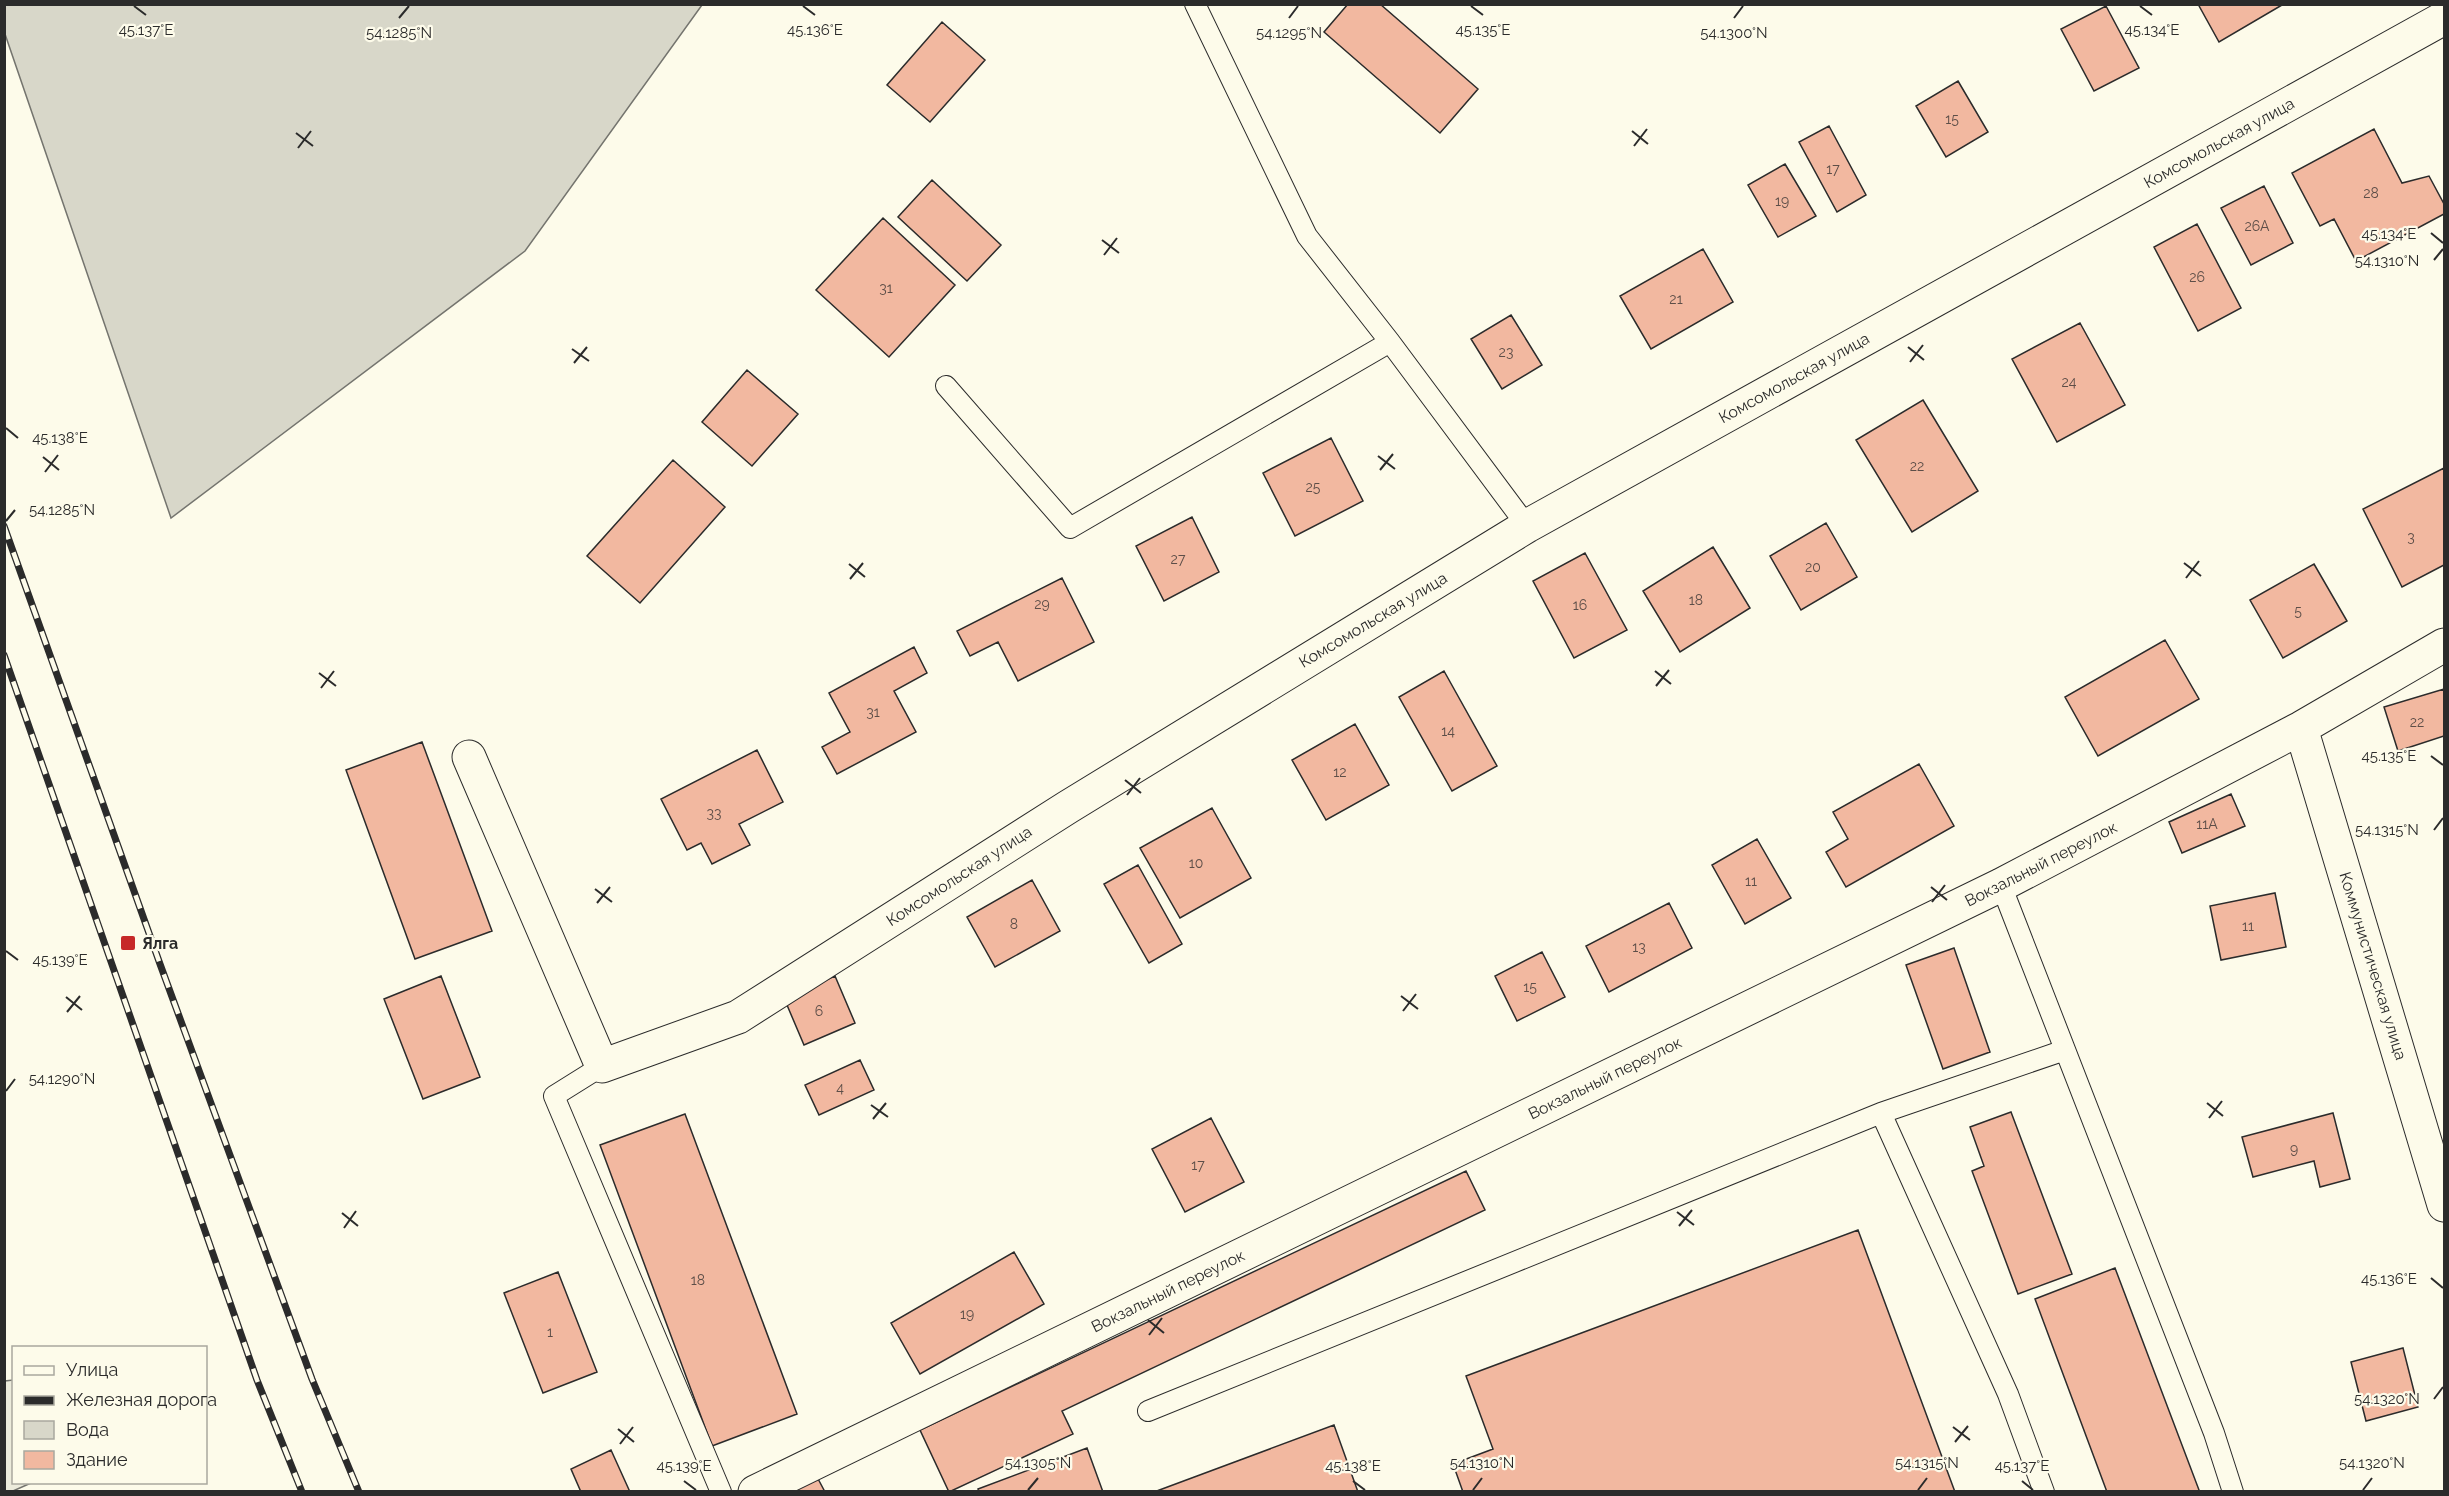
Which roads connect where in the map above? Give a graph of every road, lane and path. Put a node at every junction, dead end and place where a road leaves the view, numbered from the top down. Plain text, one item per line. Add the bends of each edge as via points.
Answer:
1 (1195, 4) edge
2 (2445, 18) edge
3 (1390, 342) junction
4 (946, 386) dead end
5 (1527, 526) junction
6 (2445, 645) edge
7 (2301, 728) junction
8 (470, 757) dead end
9 (2001, 885) junction
10 (2065, 1050) junction
11 (602, 1066) junction
12 (1881, 1113) junction
13 (2445, 1205) edge
14 (1148, 1411) dead end
15 (721, 1491) edge
16 (755, 1491) edge
17 (2044, 1491) edge
18 (2233, 1491) edge

1 - 3 lane via 1307,236
2 - 5 street, Комсомольская улица
3 - 4 lane via 1070,528
3 - 5 lane
5 - 11 street, Комсомольская улица via 1068,807 738,1017
6 - 7 street, Вокзальный переулок
7 - 9 street, Вокзальный переулок
7 - 13 street, Коммунистическая улица
8 - 11 street
9 - 10 lane
9 - 16 street, Вокзальный переулок
10 - 12 lane
10 - 18 lane
11 - 15 lane via 554,1096
12 - 14 lane
12 - 17 lane via 2008,1394

